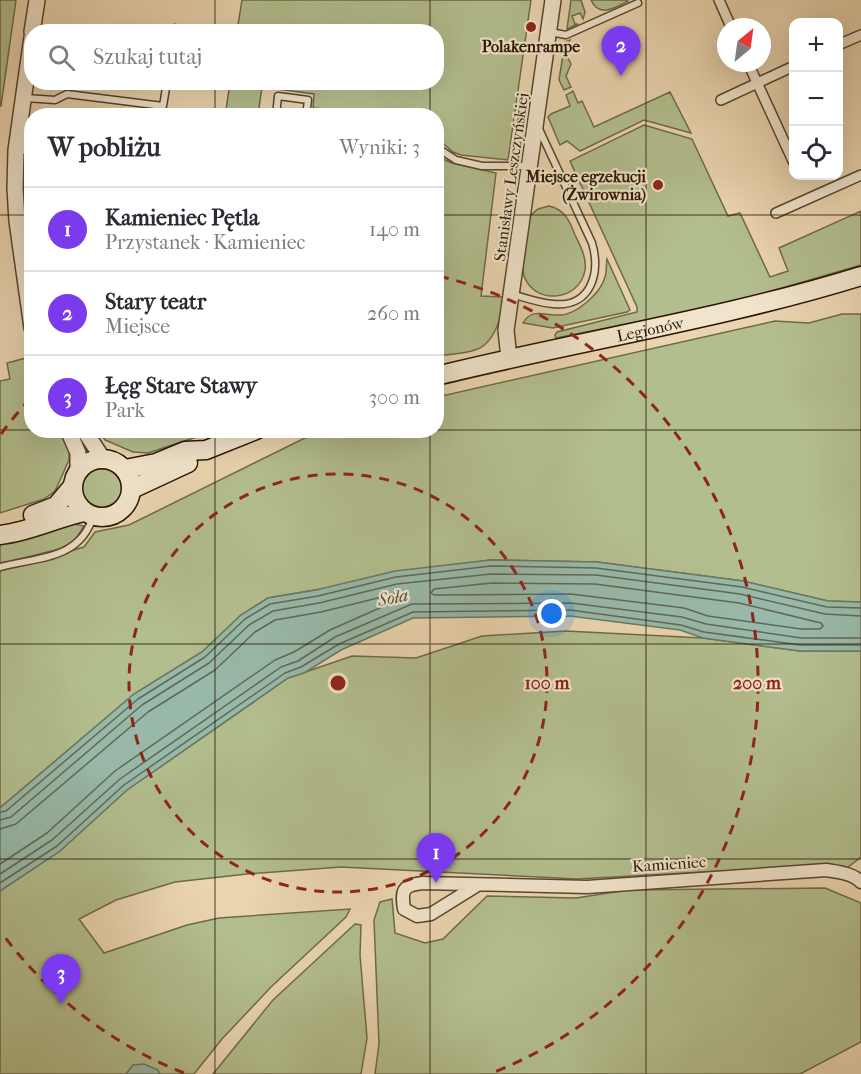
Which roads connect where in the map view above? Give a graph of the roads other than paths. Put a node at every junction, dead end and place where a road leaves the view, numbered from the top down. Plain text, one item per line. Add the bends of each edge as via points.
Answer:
1 (37, 0) edge
2 (553, 0) edge
3 (719, 0) edge
4 (638, 3) dead end
5 (727, 18) edge
6 (33, 24) edge
7 (549, 32) junction
8 (861, 35) edge
9 (843, 43) edge
10 (789, 68) edge
11 (752, 72) edge
12 (757, 83) junction
13 (24, 90) edge
14 (166, 90) edge
15 (23, 98) junction
16 (722, 100) dead end
17 (277, 108) edge
18 (307, 108) edge
19 (537, 126) junction
20 (24, 151) edge
21 (444, 152) edge
22 (789, 152) edge
23 (531, 166) junction
24 (861, 175) edge
25 (776, 213) dead end
26 (23, 267) joint
27 (24, 274) edge
28 (861, 276) edge
29 (512, 294) junction
30 (509, 358) junction
31 (444, 374) edge
32 (72, 438) edge
33 (89, 438) edge
34 (236, 438) edge
35 (206, 450) junction
36 (103, 459) junction
37 (125, 469) junction
38 (75, 479) junction
39 (132, 489) junction
40 (89, 514) junction
41 (0, 528) edge
42 (0, 535) edge
43 (0, 567) edge
44 (861, 882) edge
45 (476, 886) junction

1 - 6 street
2 - 7 street, Stanisławy Leszczyńskiej
3 - 5 street
4 - 7 lane via 566,35
7 - 19 street, Stanisławy Leszczyńskiej
8 - 9 street
10 - 12 street
11 - 12 street
12 - 16 street
12 - 22 street
13 - 15 street
14 - 15 lane via 163,106 67,94 55,100
15 - 20 street
17 - 18 lane via 278,96 308,100
19 - 23 street, Stanisławy Leszczyńskiej
19 - 29 lane via 592,243 595,275 582,297 570,303 551,304
20 - 26 street via 15,188
21 - 23 lane via 456,160 482,165
23 - 29 street, Stanisławy Leszczyńskiej
24 - 25 street
26 - 27 street
28 - 30 main road, Legionów via 758,305
29 - 30 street, Stanisławy Leszczyńskiej via 506,330
30 - 31 main road, Legionów
32 - 38 street via 78,453
33 - 36 street
34 - 35 main road
35 - 37 main road via 185,451 156,463
35 - 39 main road
36 - 37 main road
36 - 38 main road via 84,464
37 - 39 main road
38 - 40 main road via 74,497
38 - 41 main road via 56,506
39 - 40 main road via 130,498 111,517
40 - 42 main road via 62,517
40 - 43 lane via 83,538 72,548
44 - 45 street, Kamieniec via 826,870 587,887
45 - 45 street, Kamieniec via 411,884 402,894 404,909 417,916 431,914

